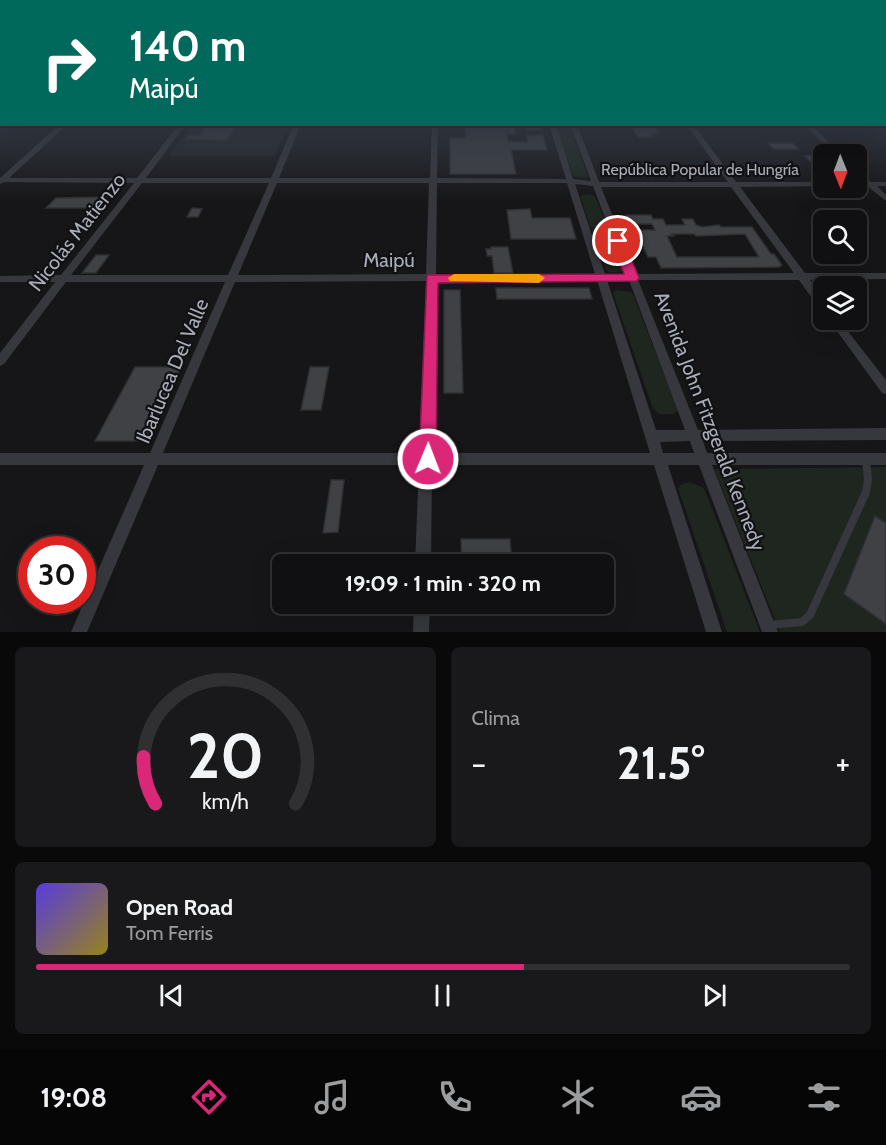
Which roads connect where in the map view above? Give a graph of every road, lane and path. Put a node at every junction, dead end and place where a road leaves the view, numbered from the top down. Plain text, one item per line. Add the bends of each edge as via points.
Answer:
1 (45, 141) edge
2 (170, 141) edge
3 (291, 141) edge
4 (435, 141) edge
5 (558, 141) edge
6 (580, 141) edge
7 (702, 141) edge
8 (140, 180) junction
9 (274, 180) junction
10 (1, 181) edge
11 (434, 181) junction
12 (570, 181) junction
13 (813, 184) edge
14 (869, 184) joint
15 (886, 184) edge
16 (596, 185) junction
17 (734, 185) junction
18 (886, 199) edge
19 (886, 276) edge
20 (802, 277) junction
21 (232, 278) junction
22 (431, 278) junction
23 (602, 278) junction
24 (632, 278) junction
25 (0, 279) edge
26 (64, 279) junction
27 (813, 292) edge
28 (842, 330) edge
29 (0, 361) edge
30 (886, 389) edge
31 (886, 434) edge
32 (693, 435) junction
33 (652, 436) junction
34 (0, 459) edge
35 (155, 459) junction
36 (428, 459) junction
37 (659, 459) junction
38 (866, 459) junction
39 (886, 459) edge
40 (703, 460) junction
41 (423, 554) edge
42 (422, 614) edge
43 (768, 629) edge
44 (79, 632) edge
45 (421, 632) edge
46 (714, 632) edge

1 - 10 street
2 - 8 street, Nicolás Matienzo
3 - 9 street, Ibarlucea Del Valle
4 - 11 street
5 - 12 street
6 - 16 street, Avenida John Fitzgerald Kennedy
7 - 17 street
8 - 9 street, República Popular de Hungría
8 - 10 street, República Popular de Hungría
8 - 26 street, Nicolás Matienzo
9 - 11 street, República Popular de Hungría
9 - 21 street, Ibarlucea Del Valle
11 - 12 street, República Popular de Hungría
11 - 22 street
12 - 16 street, República Popular de Hungría
12 - 23 street
13 - 17 street, República Popular de Hungría
14 - 15 street
14 - 18 street
16 - 17 street, República Popular de Hungría
16 - 24 street, Avenida John Fitzgerald Kennedy
17 - 20 street
19 - 20 street, Maipú
20 - 24 street, Maipú
20 - 27 street
21 - 22 street, Maipú
21 - 26 street, Maipú
21 - 35 street, Ibarlucea Del Valle
22 - 23 street, Maipú
22 - 36 street
23 - 24 street, Maipú
23 - 33 street
24 - 32 street, Avenida John Fitzgerald Kennedy
25 - 26 street, Maipú
26 - 29 street, Nicolás Matienzo
28 - 30 street
31 - 32 street
32 - 33 street
32 - 40 street, Avenida John Fitzgerald Kennedy
33 - 37 street
34 - 35 street
35 - 36 street
35 - 44 street, Ibarlucea Del Valle
36 - 37 street
36 - 41 street
37 - 40 street
37 - 46 street
38 - 39 street
38 - 40 street
38 - 43 lane via 866,492 810,615 802,622
40 - 43 street, Avenida John Fitzgerald Kennedy
42 - 45 street

